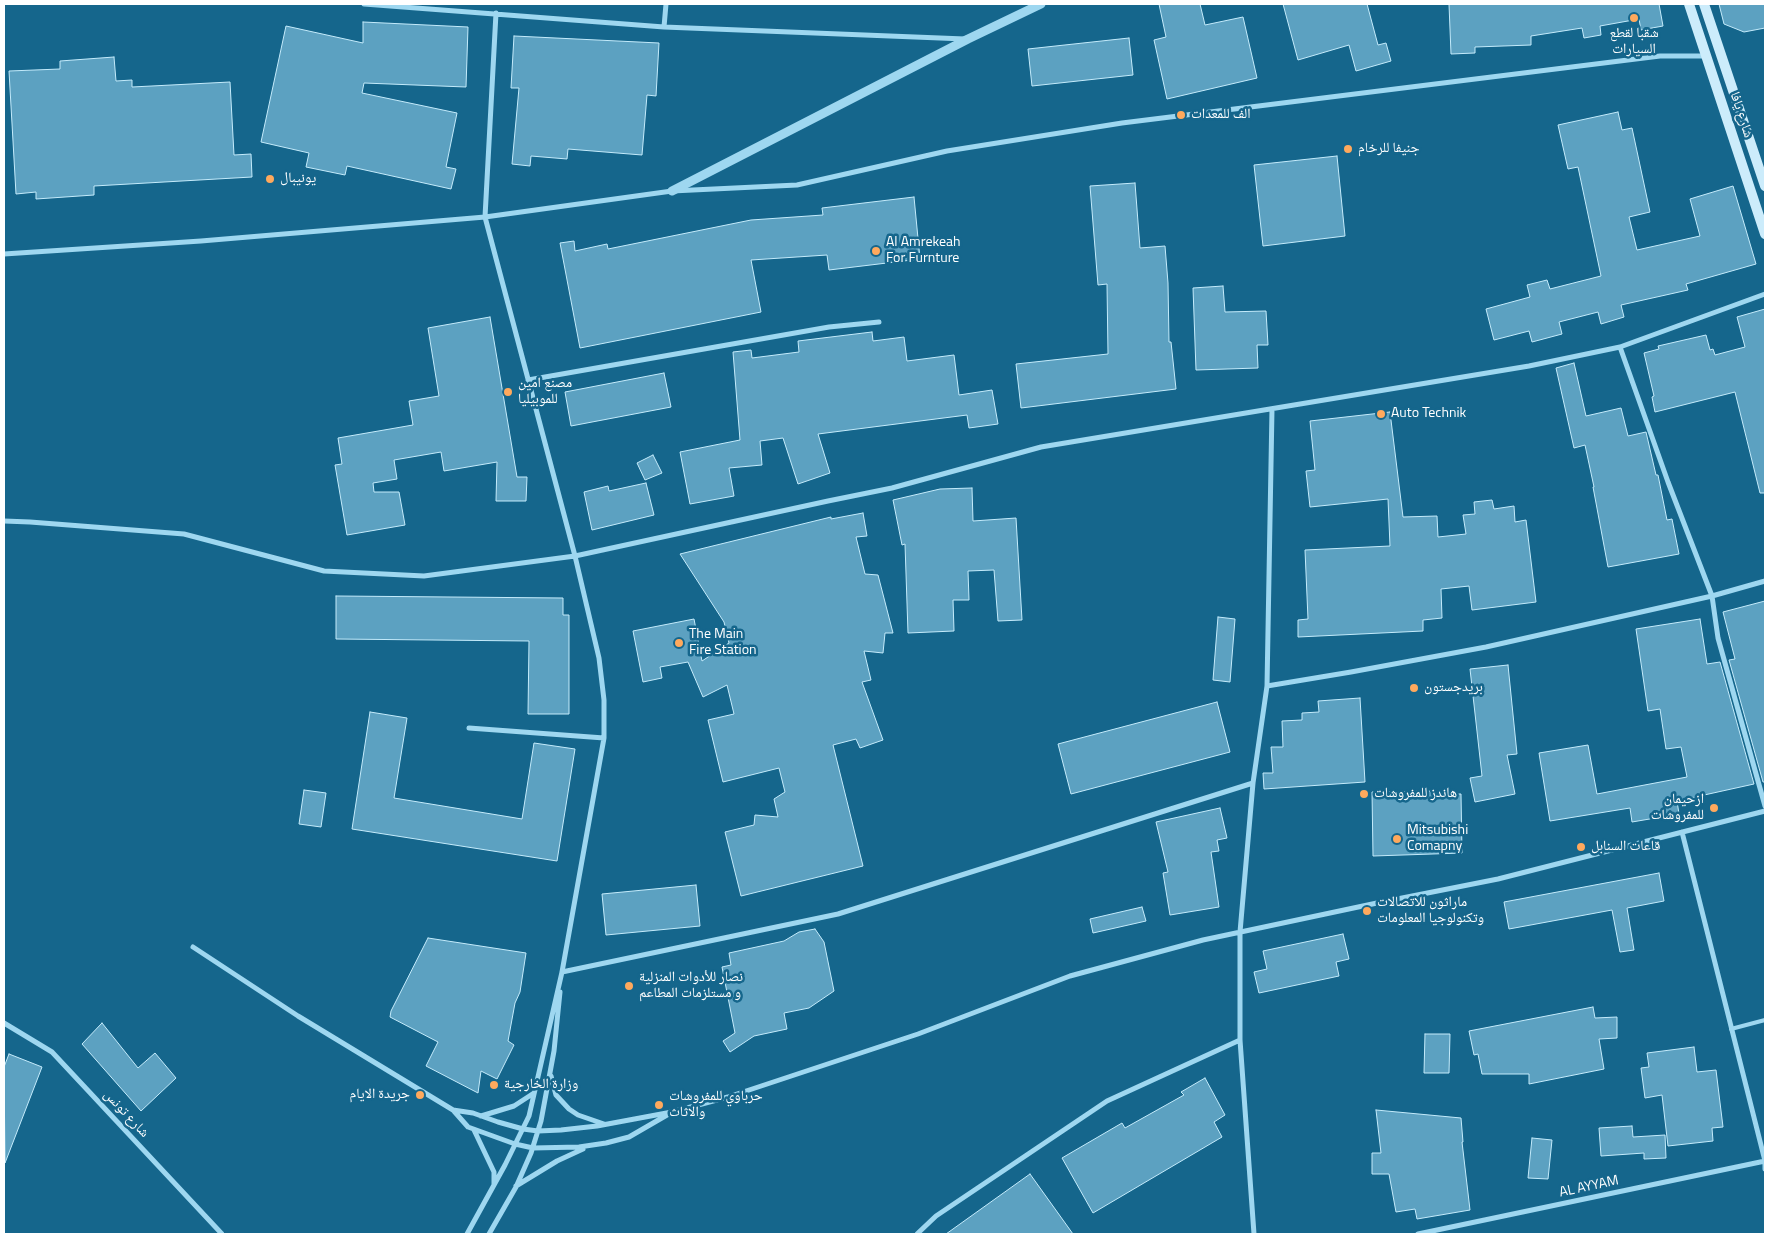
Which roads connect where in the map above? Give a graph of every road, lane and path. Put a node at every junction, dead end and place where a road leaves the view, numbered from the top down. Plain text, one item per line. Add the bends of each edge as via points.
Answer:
1 (364, 4) edge
2 (666, 4) edge
3 (1689, 4) edge
4 (1704, 4) edge
5 (1037, 5) edge
6 (496, 13) junction
7 (664, 27) junction
8 (968, 39) junction
9 (1707, 56) junction
10 (1765, 186) edge
11 (672, 191) junction
12 (485, 217) junction
13 (1765, 234) edge
14 (4, 254) edge
15 (1765, 294) edge
16 (879, 322) dead end
17 (1620, 347) junction
18 (528, 380) junction
19 (1272, 409) junction
20 (4, 521) edge
21 (575, 556) junction
22 (1765, 581) edge
23 (1712, 596) junction
24 (1267, 686) junction
25 (469, 728) dead end
26 (604, 738) junction
27 (1253, 783) junction
28 (1765, 806) edge
29 (1765, 810) edge
30 (1682, 832) junction
31 (1240, 932) junction
32 (193, 947) dead end
33 (562, 972) junction
34 (1765, 1020) edge
35 (4, 1023) edge
36 (1731, 1029) junction
37 (1240, 1040) junction
38 (551, 1072) junction
39 (534, 1092) junction
40 (453, 1110) junction
41 (672, 1112) junction
42 (480, 1116) junction
43 (607, 1124) junction
44 (522, 1129) junction
45 (474, 1130) junction
46 (538, 1131) junction
47 (515, 1144) junction
48 (592, 1146) junction
49 (532, 1148) junction
50 (1765, 1161) edge
51 (1765, 1169) edge
52 (494, 1185) junction
53 (516, 1187) junction
54 (222, 1234) edge
55 (467, 1234) edge
56 (489, 1234) edge
57 (917, 1234) edge
58 (1254, 1234) edge
59 (1418, 1234) edge

1 - 6 street
2 - 7 street
3 - 9 main road, شارع يافا
4 - 10 main road, شارع يافا
5 - 8 street
6 - 7 street
6 - 12 street
7 - 8 street
8 - 11 street
9 - 11 street via 1660,56 1122,123 948,151 797,185
9 - 13 main road, شارع يافا
11 - 12 street
12 - 14 street
12 - 18 street
15 - 17 street
16 - 18 street via 819,328
17 - 19 street via 1529,366
17 - 23 street
18 - 21 street
19 - 21 street via 1041,447 892,488
19 - 24 street
20 - 21 street via 184,534 324,571 424,576
21 - 26 street via 599,658
22 - 23 street
23 - 24 street via 1486,647
23 - 28 street via 1718,638
24 - 27 street
25 - 26 street
26 - 33 street
27 - 31 street
27 - 33 street via 838,914
29 - 30 street
30 - 31 street via 1498,879
30 - 36 street
31 - 37 street
31 - 41 street via 1070,976 918,1034 728,1097
32 - 40 street via 298,1016
33 - 38 street
33 - 39 street
34 - 36 lane
35 - 54 street, شارع تونس via 52,1052
36 - 50 street
37 - 57 street via 1107,1101 936,1216
37 - 58 street
38 - 43 street via 556,1095 565,1106 578,1115
38 - 46 street
39 - 42 street via 514,1106
39 - 44 street via 529,1116
40 - 42 street
40 - 45 street
41 - 43 street
41 - 48 street via 629,1136
42 - 44 street
43 - 46 street
44 - 46 street
44 - 47 street
45 - 47 street
45 - 52 street via 494,1172
46 - 49 street
47 - 49 street
47 - 52 street
48 - 49 street
48 - 53 street via 565,1157
49 - 53 street
50 - 51 street
50 - 59 street, AL AYYAM
52 - 55 street
53 - 56 street

